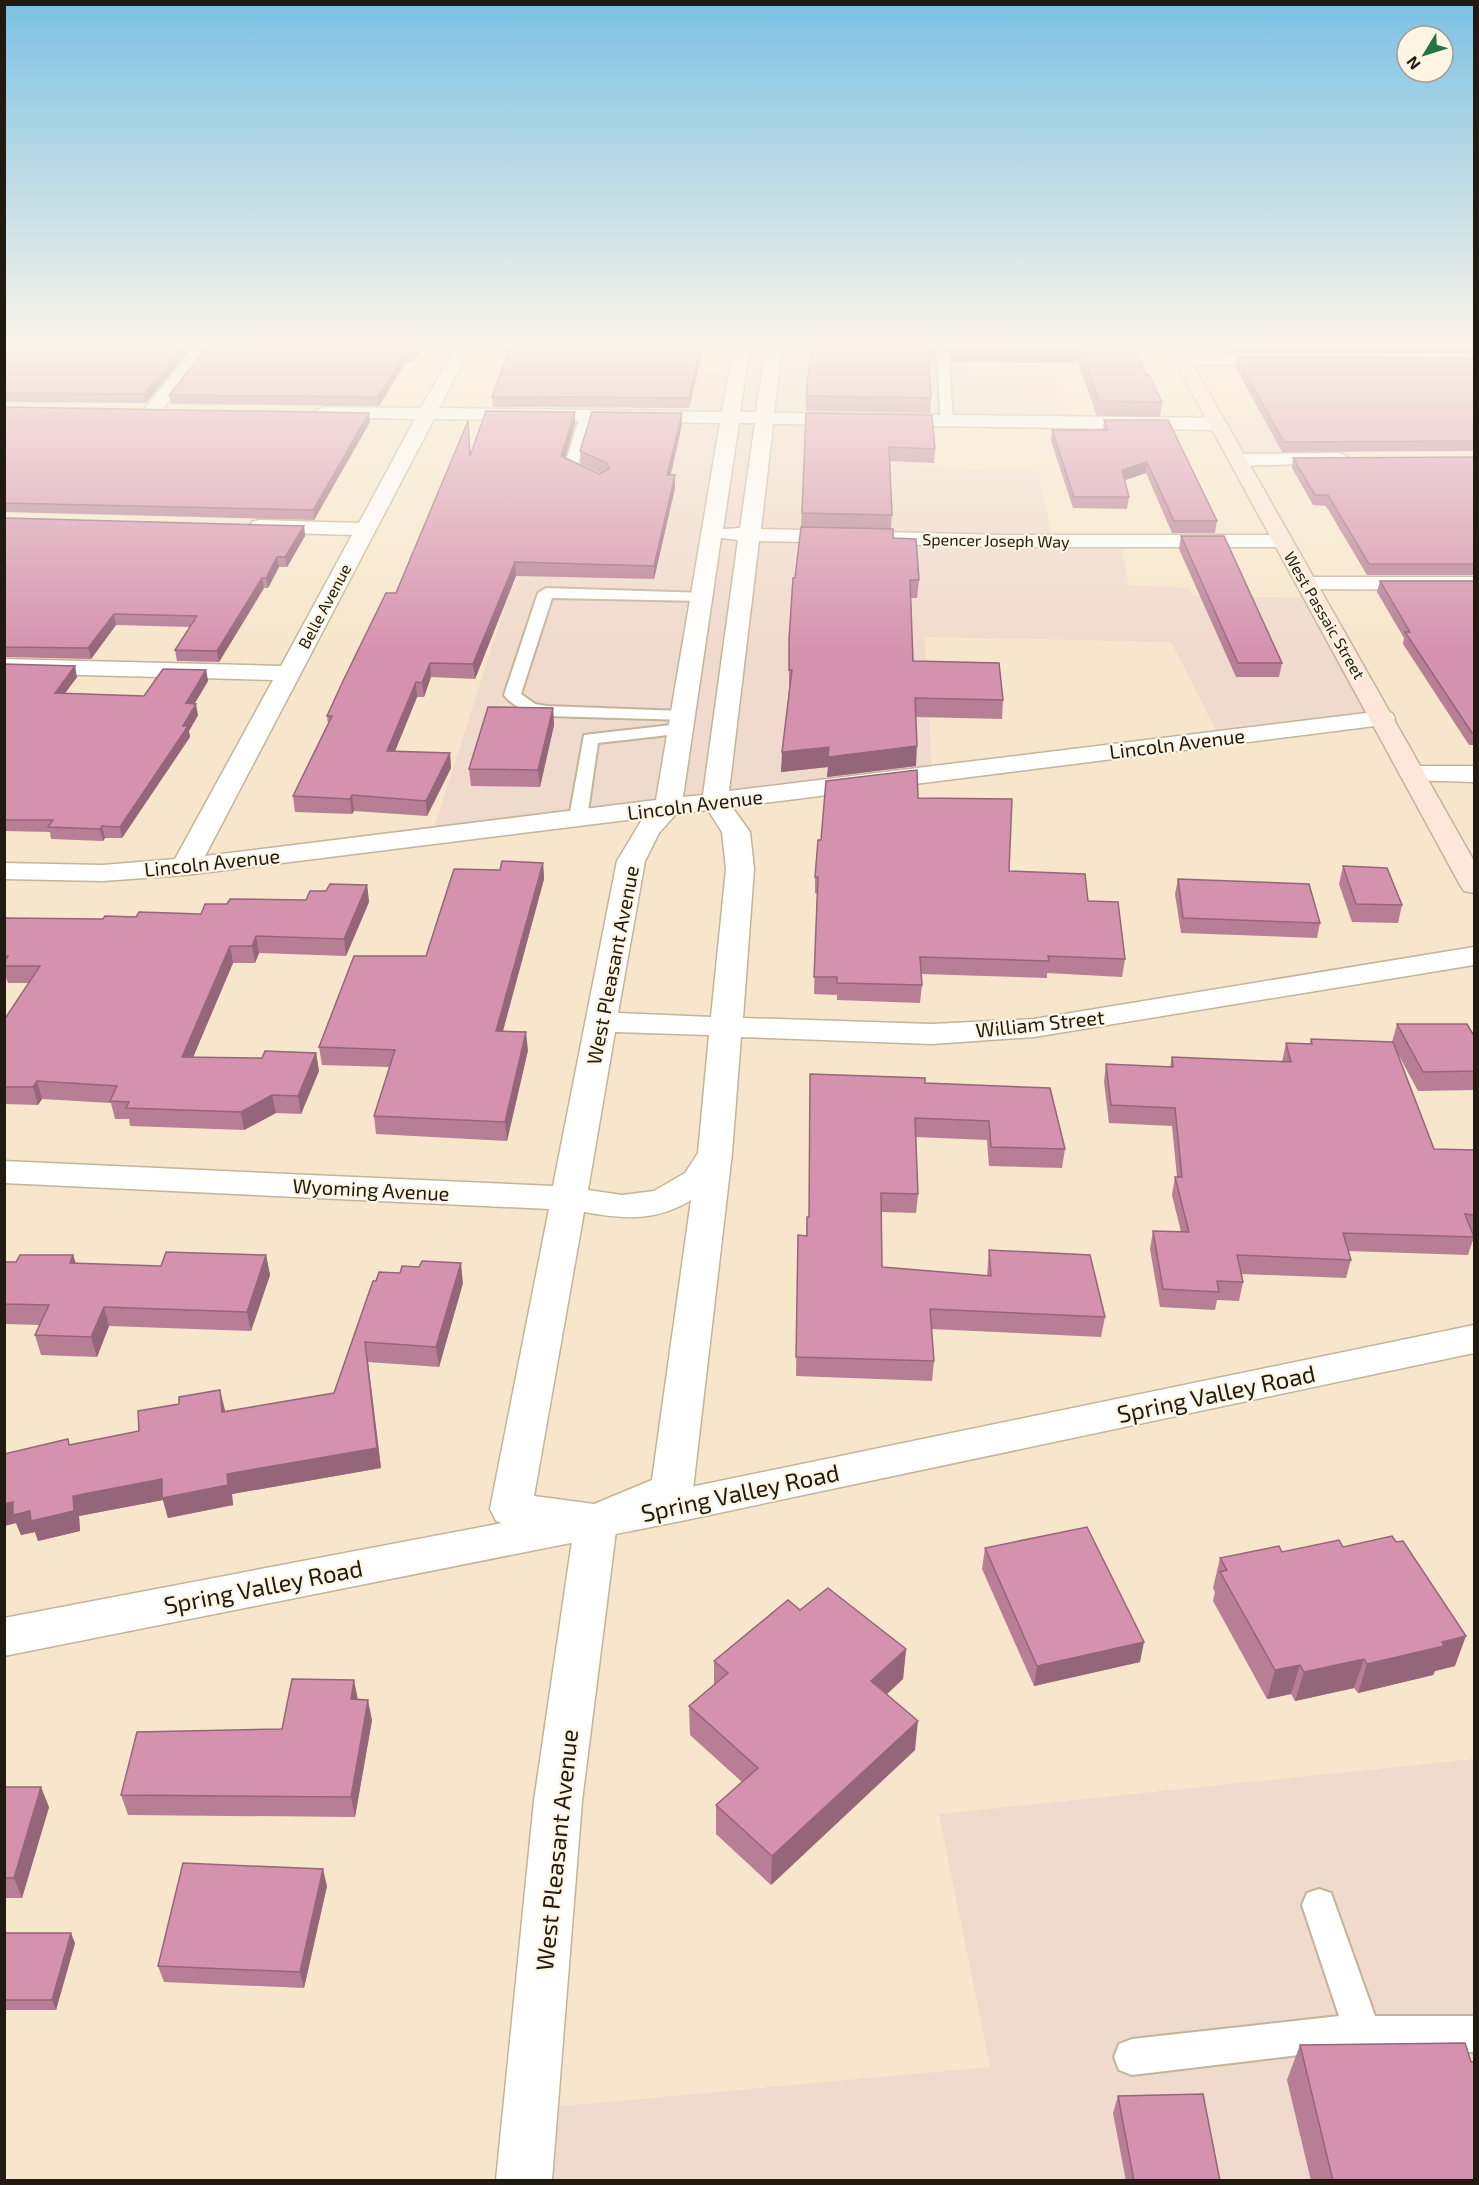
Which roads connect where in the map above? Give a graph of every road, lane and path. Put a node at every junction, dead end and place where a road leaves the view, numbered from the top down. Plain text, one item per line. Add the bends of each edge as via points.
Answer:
1 (409, 447) edge
2 (577, 447) edge
3 (726, 447) edge
4 (761, 447) edge
5 (1231, 447) edge
6 (1358, 459) edge
7 (1239, 460) junction
8 (601, 480) edge
9 (237, 526) edge
10 (365, 529) junction
11 (711, 534) junction
12 (750, 535) junction
13 (1282, 541) junction
14 (1308, 584) junction
15 (1474, 584) edge
16 (701, 596) junction
17 (4, 666) edge
18 (288, 673) junction
19 (1383, 718) junction
20 (681, 723) junction
21 (1415, 774) junction
22 (1474, 774) edge
23 (715, 801) junction
24 (668, 807) junction
25 (578, 818) junction
26 (185, 867) junction
27 (4, 871) edge
28 (1474, 885) edge
29 (1474, 956) edge
30 (601, 1022) junction
31 (727, 1027) junction
32 (715, 1152) junction
33 (4, 1172) edge
34 (568, 1198) junction
35 (1474, 1340) edge
36 (596, 1521) junction
37 (4, 1637) edge
38 (1319, 1905) dead end
39 (1363, 2034) junction
40 (1474, 2034) edge
41 (1132, 2057) dead end
42 (524, 2181) edge

1 - 10 street, Belle Avenue
2 - 8 lane via 572,467
3 - 11 street
4 - 12 street
5 - 7 main road, West Passaic Street
6 - 7 street
7 - 13 main road, West Passaic Street
9 - 10 street
10 - 18 street, Belle Avenue
11 - 12 street, Spencer Joseph Way
11 - 16 street
12 - 13 street, Spencer Joseph Way via 1005,541
12 - 23 street
13 - 14 main road, West Passaic Street
14 - 15 street
14 - 19 main road, West Passaic Street
16 - 20 street
16 - 20 lane via 546,593 512,695 530,708 547,711
17 - 18 street
18 - 26 street, Belle Avenue
19 - 21 main road, West Passaic Street
19 - 23 street, Lincoln Avenue
20 - 24 street
20 - 25 lane via 590,739
21 - 22 street
21 - 28 main road, West Passaic Street
23 - 24 street, Lincoln Avenue
23 - 31 street via 736,832 740,869
24 - 25 street, Lincoln Avenue
24 - 30 street, West Pleasant Avenue via 646,831 632,861
25 - 26 street, Lincoln Avenue
26 - 27 street, Lincoln Avenue via 103,873
29 - 31 street, William Street via 1034,1028 932,1034
30 - 31 street, William Street
30 - 34 street, West Pleasant Avenue
31 - 32 street
32 - 34 street, Wyoming Avenue via 698,1181 662,1202 622,1207
32 - 36 street via 672,1489
33 - 34 street, Wyoming Avenue
34 - 36 street, West Pleasant Avenue via 512,1509
35 - 36 street, Spring Valley Road
36 - 37 street, Spring Valley Road
36 - 42 street, West Pleasant Avenue via 558,1801
38 - 39 lane
39 - 40 lane
39 - 41 lane via 1324,2034

